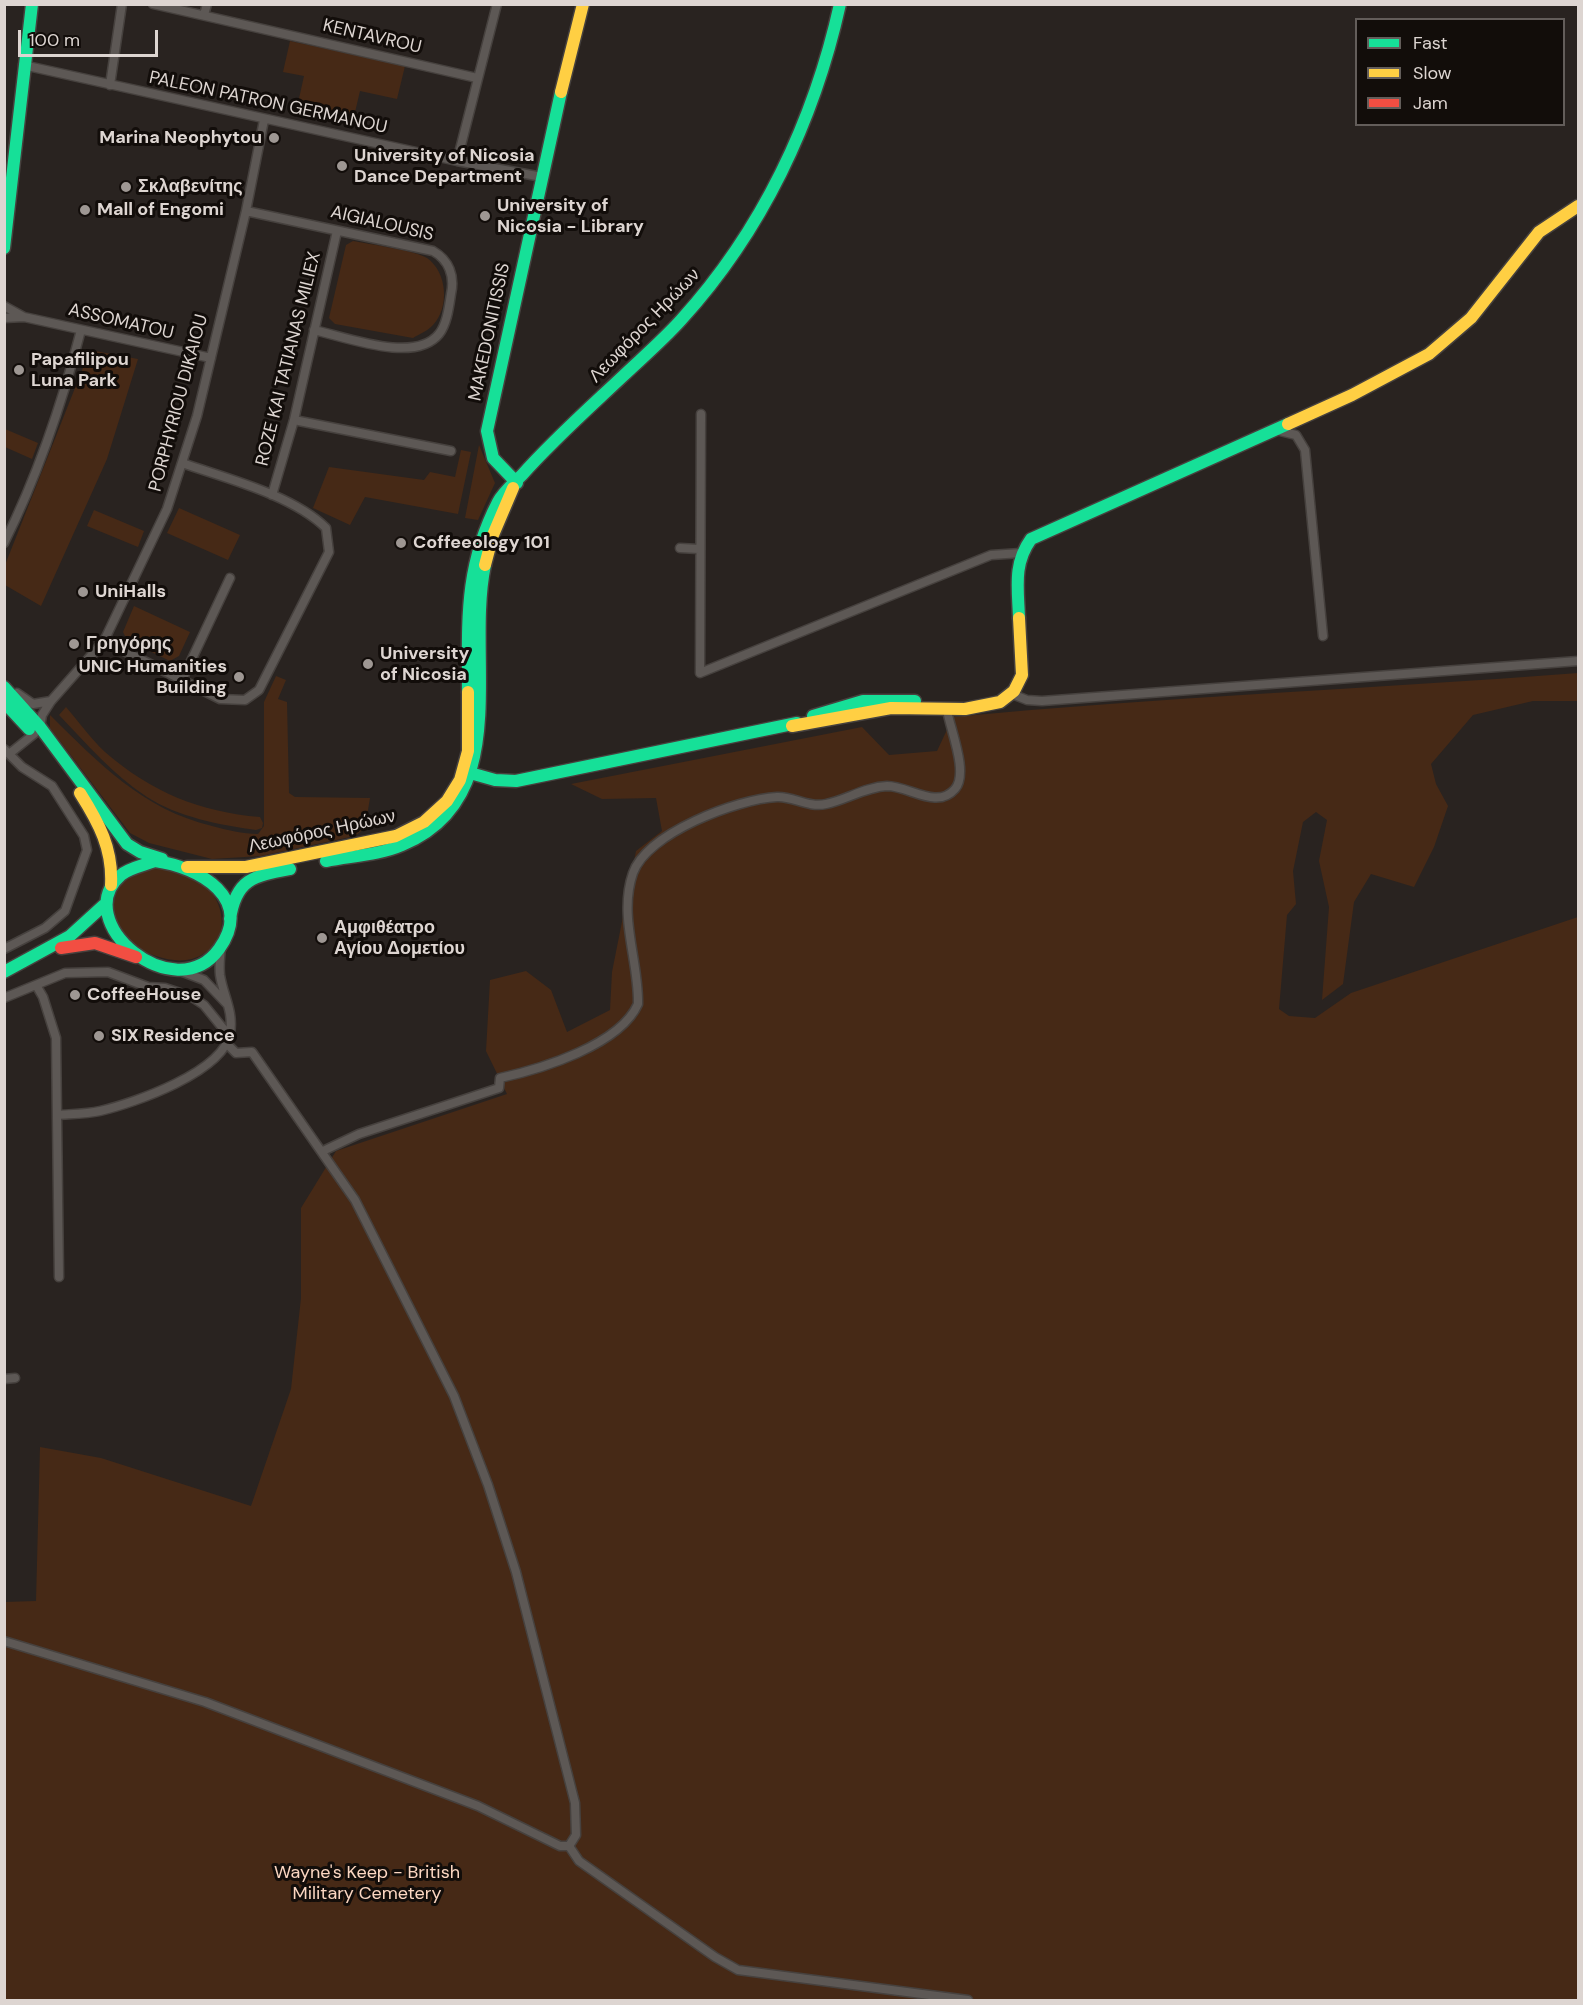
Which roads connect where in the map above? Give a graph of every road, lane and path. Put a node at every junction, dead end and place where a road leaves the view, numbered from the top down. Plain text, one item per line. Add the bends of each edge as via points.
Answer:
1 (32, 4) edge
2 (122, 4) edge
3 (153, 4) edge
4 (207, 4) edge
5 (497, 4) edge
6 (583, 4) edge
7 (840, 4) edge
8 (204, 15) junction
9 (23, 65) junction
10 (477, 78) junction
11 (110, 85) junction
12 (264, 120) junction
13 (457, 161) junction
14 (542, 177) junction
15 (1578, 206) edge
16 (246, 211) junction
17 (338, 231) junction
18 (4, 248) edge
19 (4, 306) edge
20 (24, 316) junction
21 (4, 318) edge
22 (81, 330) junction
23 (314, 330) junction
24 (211, 358) junction
25 (701, 414) dead end
26 (294, 420) junction
27 (1276, 430) junction
28 (450, 451) dead end
29 (182, 464) junction
30 (515, 485) junction
31 (272, 495) junction
32 (4, 543) edge
33 (680, 548) dead end
34 (699, 549) junction
35 (1021, 553) junction
36 (230, 578) dead end
37 (1323, 636) dead end
38 (104, 640) junction
39 (1578, 661) edge
40 (182, 680) junction
41 (5, 688) edge
42 (1012, 694) junction
43 (51, 701) junction
44 (4, 702) edge
45 (964, 707) junction
46 (947, 710) junction
47 (792, 726) junction
48 (37, 730) junction
49 (7, 751) edge
50 (468, 773) junction
51 (169, 861) junction
52 (187, 867) junction
53 (111, 885) junction
54 (104, 905) junction
55 (230, 919) junction
56 (221, 947) junction
57 (4, 949) edge
58 (48, 951) junction
59 (140, 959) junction
60 (171, 969) junction
61 (4, 972) edge
62 (36, 985) junction
63 (4, 998) edge
64 (229, 1007) junction
65 (229, 1041) junction
66 (58, 1115) junction
67 (323, 1151) junction
68 (59, 1277) dead end
69 (15, 1378) dead end
70 (4, 1379) edge
71 (4, 1641) edge
72 (569, 1846) junction
73 (968, 2001) edge

1 - 9 main road
2 - 11 street
3 - 8 street, KENTAVROU
4 - 8 street
5 - 10 street
6 - 14 main road, MAKEDONITISSIS
7 - 30 main road, Λεωφόρος Ηρώων via 830,54 811,104 786,161 742,242 680,321 536,459
8 - 10 street, KENTAVROU
9 - 11 street, PALEON PATRON GERMANOU
9 - 18 main road
10 - 13 street
11 - 12 street, PALEON PATRON GERMANOU
12 - 13 street, PALEON PATRON GERMANOU
12 - 16 street, PORPHYRIOU DIKAIOU
13 - 14 street, PALEON PATRON GERMANOU
14 - 30 main road, MAKEDONITISSIS via 487,430 493,458
15 - 27 main road via 1535,236 1471,318 1441,346 1394,374
16 - 17 street, AIGIALOUSIS
16 - 24 street, PORPHYRIOU DIKAIOU
17 - 23 street, ROZE KAI TATIANAS MILIEX
17 - 23 street, AIGIALOUSIS via 433,250 442,256 452,274 445,323 439,334 415,349
19 - 20 street, ASSOMATOU
20 - 21 street, ASSOMATOU
20 - 22 street, ASSOMATOU
22 - 24 street, ASSOMATOU
22 - 32 street via 51,436
23 - 26 street, ROZE KAI TATIANAS MILIEX
24 - 29 street, PORPHYRIOU DIKAIOU
25 - 34 street
26 - 28 street
26 - 31 street, ROZE KAI TATIANAS MILIEX
27 - 35 main road via 1039,534
27 - 37 street via 1296,435 1305,450
29 - 31 street
29 - 38 street, PORPHYRIOU DIKAIOU via 161,524
30 - 50 main road, Λεωφόρος Ηρώων via 490,547 480,593 478,739
31 - 40 street via 326,528 329,552 253,696 228,701
33 - 34 street
34 - 35 street via 700,674 991,555
35 - 42 main road via 1016,582 1022,675
36 - 40 street
38 - 40 street
38 - 43 street, PORPHYRIOU DIKAIOU
39 - 42 street via 1042,701
41 - 43 street via 33,704
41 - 48 main road
42 - 45 main road via 993,705
43 - 48 street, PORPHYRIOU DIKAIOU
44 - 48 main road
45 - 46 main road
45 - 47 main road via 890,698 839,704
46 - 47 main road via 904,707
46 - 67 street via 961,777 955,789 944,796 931,799 905,788 888,786 816,806 778,797 752,802 681,828 644,853 633,873 629,895 628,925 638,1004 619,1030 557,1061 501,1078 499,1088 381,1126
47 - 50 main road via 516,781
48 - 49 street
48 - 51 main road via 127,844
48 - 53 main road via 107,839 112,859
49 - 57 street via 22,767 52,786 84,836 87,850 65,911 45,928
50 - 52 main road, Λεωφόρος Ηρώων via 441,807 404,833 255,866
50 - 55 main road, Λεωφόρος Ηρώων via 454,807 431,830 386,849 252,879 233,897
51 - 52 main road
51 - 53 main road via 134,866
52 - 55 main road via 206,875 221,890
53 - 54 main road
54 - 58 main road via 74,935
54 - 59 main road via 113,932
55 - 56 main road
56 - 60 main road via 203,963
56 - 64 street via 220,972
58 - 59 main road via 95,943
58 - 61 main road
59 - 60 main road
60 - 64 street via 204,980
62 - 63 street
62 - 65 street via 65,972 85,971 108,972 148,987 165,988 204,1005
62 - 66 street via 56,1038
64 - 65 street
65 - 66 street via 222,1052 172,1085 98,1112
65 - 67 street via 236,1053 252,1053
66 - 68 street
67 - 72 street via 355,1200 421,1327 454,1396 488,1485 516,1572 575,1803 576,1834
69 - 70 street
71 - 72 street via 205,1702 478,1806 560,1846
72 - 73 street via 579,1861 715,1958 738,1970

